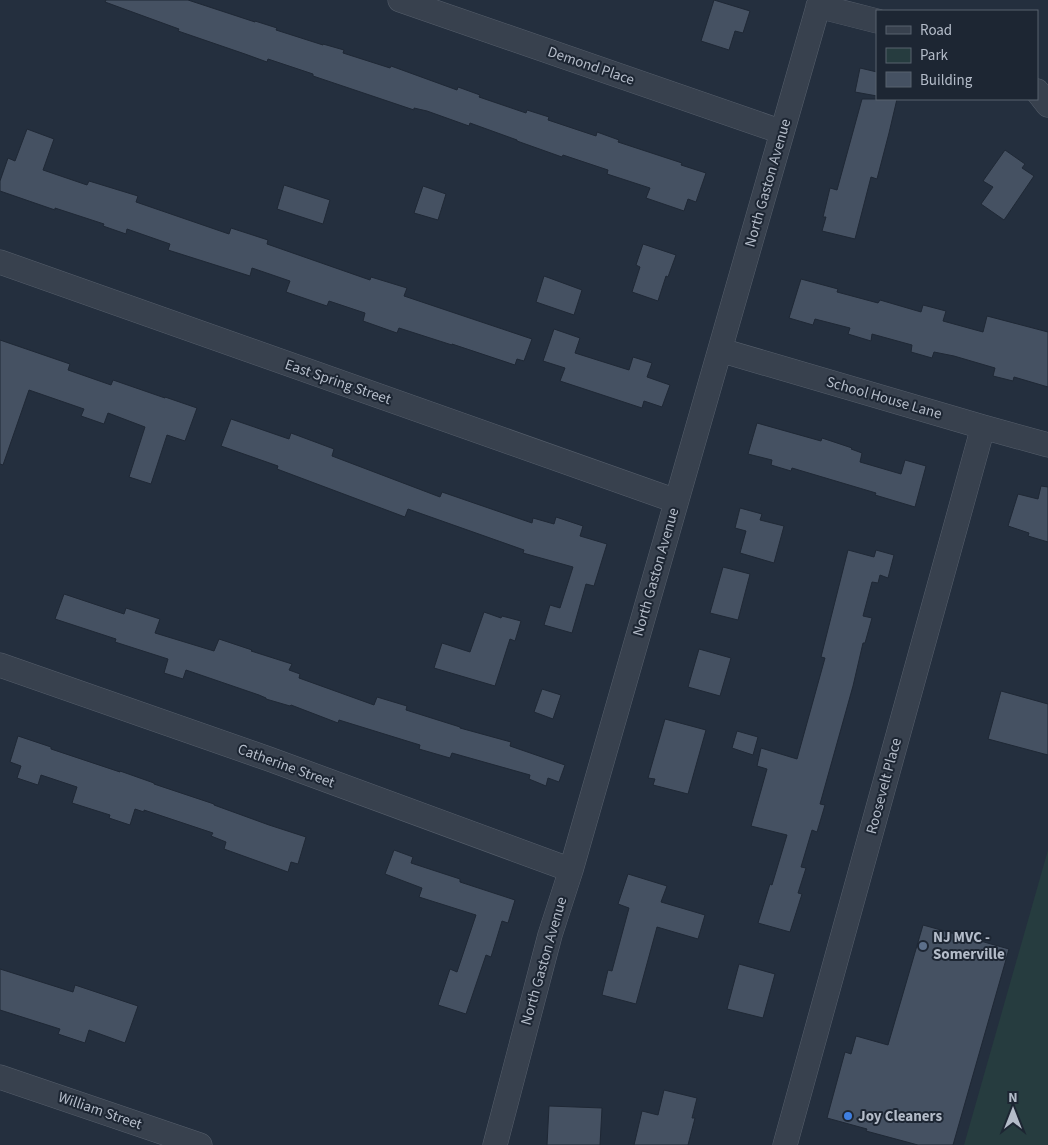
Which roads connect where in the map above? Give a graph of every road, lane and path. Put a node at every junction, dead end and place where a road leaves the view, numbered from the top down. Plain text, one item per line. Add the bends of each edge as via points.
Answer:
1 (400, 0) edge
2 (819, 3) edge
3 (876, 21) edge
4 (1038, 93) edge
5 (1048, 105) edge
6 (782, 132) junction
7 (0, 262) edge
8 (720, 350) junction
9 (983, 428) junction
10 (1048, 445) edge
11 (676, 502) junction
12 (0, 665) edge
13 (571, 870) junction
14 (0, 1077) edge
15 (200, 1145) edge
16 (495, 1145) edge
17 (785, 1145) edge

1 - 6 street, Demond Place
2 - 3 street
2 - 6 street, North Gaston Avenue
4 - 5 street
6 - 8 street, North Gaston Avenue
7 - 11 street, East Spring Street
8 - 9 street, School House Lane
8 - 11 street, North Gaston Avenue
9 - 10 street, School House Lane
9 - 17 street, Roosevelt Place
11 - 13 street, North Gaston Avenue
12 - 13 street, Catherine Street
13 - 16 street, North Gaston Avenue via 550,935
14 - 15 street, William Street

